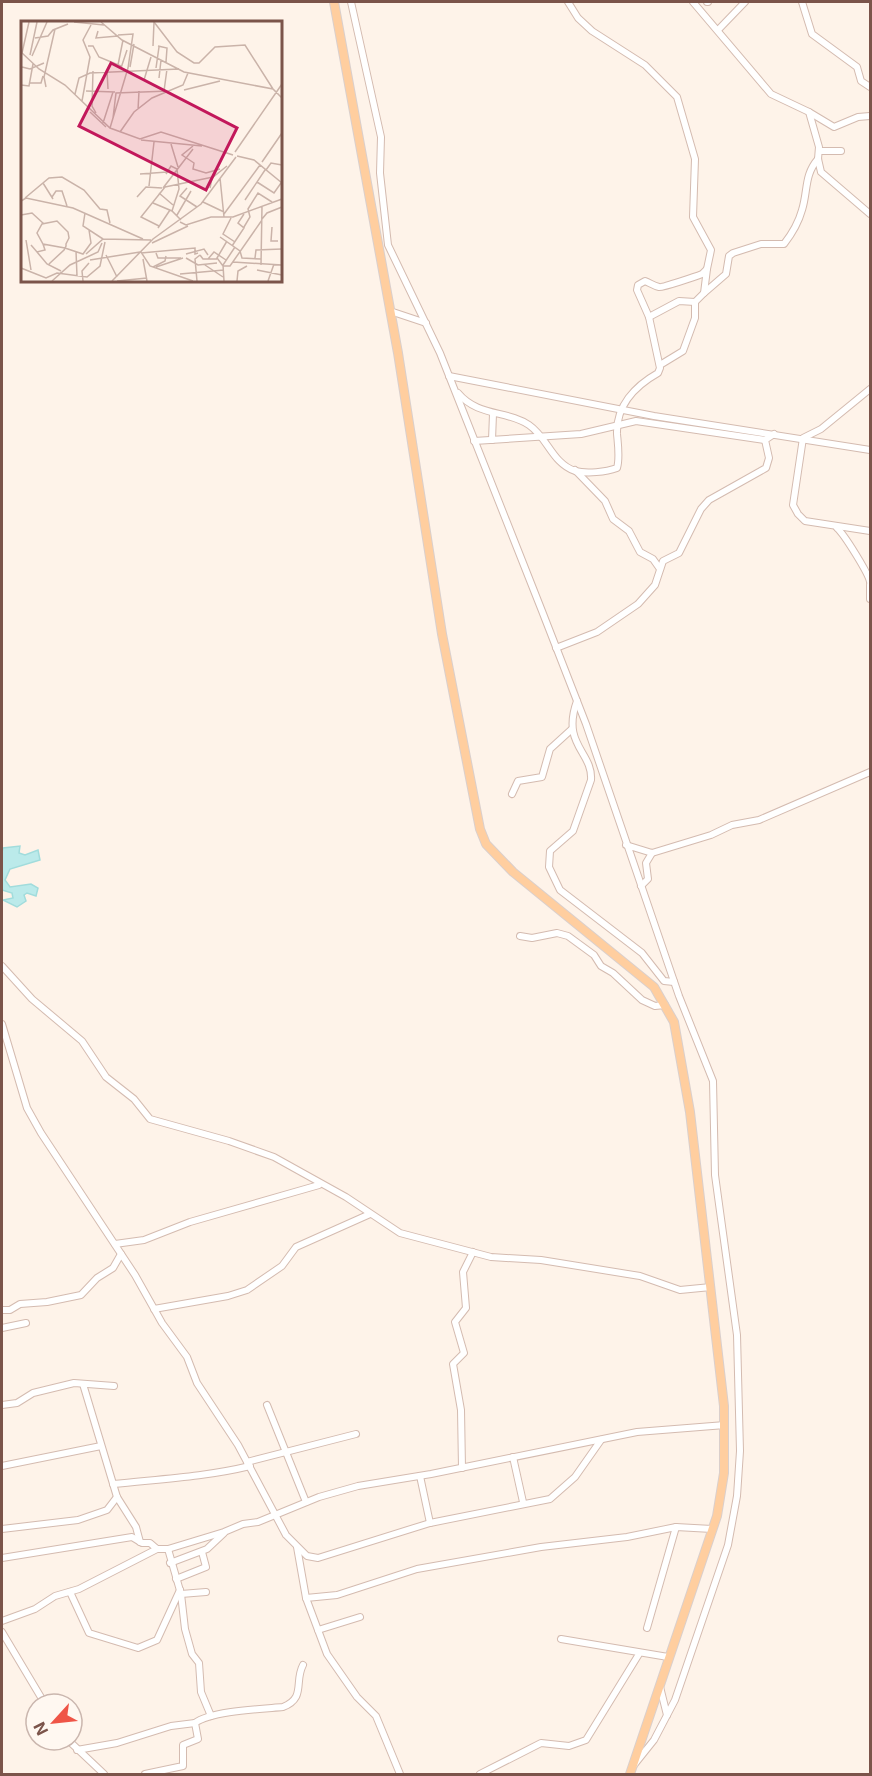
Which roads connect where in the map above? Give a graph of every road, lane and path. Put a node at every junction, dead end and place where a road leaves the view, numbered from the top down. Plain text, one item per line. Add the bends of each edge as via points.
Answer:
1 (334, 2) edge
2 (351, 2) edge
3 (568, 2) edge
4 (693, 2) edge
5 (746, 2) edge
6 (802, 2) edge
7 (718, 30) junction
8 (870, 87) edge
9 (809, 112) junction
10 (870, 116) edge
11 (819, 151) junction
12 (841, 151) dead end
13 (818, 159) junction
14 (870, 214) edge
15 (707, 269) junction
16 (704, 293) junction
17 (695, 302) junction
18 (390, 311) junction
19 (649, 317) junction
20 (426, 323) junction
21 (660, 365) junction
22 (449, 376) junction
23 (454, 388) junction
24 (870, 389) edge
25 (622, 410) junction
26 (493, 414) junction
27 (618, 424) junction
28 (774, 433) junction
29 (541, 435) junction
30 (803, 438) junction
31 (492, 440) junction
32 (765, 440) junction
33 (474, 441) junction
34 (870, 450) edge
35 (575, 470) junction
36 (836, 527) junction
37 (870, 531) edge
38 (660, 568) junction
39 (870, 584) edge
40 (870, 599) edge
41 (556, 648) junction
42 (577, 701) junction
43 (572, 729) junction
44 (870, 772) edge
45 (512, 794) dead end
46 (626, 845) junction
47 (652, 853) junction
48 (641, 886) junction
49 (520, 936) dead end
50 (2, 966) edge
51 (674, 982) junction
52 (666, 1005) junction
53 (2, 1026) edge
54 (319, 1185) junction
55 (370, 1214) junction
56 (115, 1244) junction
57 (473, 1252) junction
58 (120, 1254) junction
59 (711, 1287) junction
60 (154, 1309) junction
61 (2, 1310) edge
62 (26, 1323) dead end
63 (2, 1328) edge
64 (83, 1384) junction
65 (114, 1386) dead end
66 (2, 1405) edge
67 (267, 1405) dead end
68 (725, 1425) junction
69 (356, 1434) dead end
70 (601, 1440) junction
71 (101, 1446) junction
72 (288, 1451) junction
73 (513, 1458) junction
74 (249, 1464) junction
75 (2, 1466) edge
76 (462, 1468) junction
77 (420, 1476) junction
78 (113, 1484) junction
79 (117, 1497) junction
80 (306, 1502) junction
81 (523, 1502) junction
82 (275, 1515) junction
83 (430, 1523) junction
84 (676, 1527) junction
85 (2, 1529) edge
86 (712, 1529) junction
87 (224, 1533) junction
88 (140, 1542) junction
89 (297, 1546) junction
90 (157, 1549) junction
91 (168, 1549) junction
92 (201, 1552) junction
93 (2, 1558) edge
94 (170, 1563) junction
95 (176, 1579) junction
96 (70, 1592) junction
97 (181, 1592) junction
98 (206, 1592) dead end
99 (306, 1598) junction
100 (360, 1617) dead end
101 (2, 1621) edge
102 (647, 1628) dead end
103 (318, 1630) junction
104 (2, 1636) edge
105 (561, 1639) dead end
106 (639, 1654) junction
107 (668, 1657) junction
108 (303, 1665) dead end
109 (660, 1681) junction
110 (37, 1692) edge
111 (667, 1715) junction
112 (211, 1716) junction
113 (195, 1723) junction
114 (84, 1749) edge
115 (79, 1752) edge
116 (632, 1770) edge
117 (104, 1774) edge
118 (145, 1774) edge
119 (400, 1774) edge
120 (480, 1774) edge

1 - 18 main road
2 - 20 street via 381,136 380,173 388,245
3 - 15 street via 592,32 645,65 677,97 695,159 693,217 711,250
4 - 7 street
5 - 7 street
6 - 8 street via 812,34 857,67 863,82
7 - 9 street via 771,94
9 - 10 street via 834,127
9 - 11 street
11 - 12 street
11 - 13 street
13 - 14 street via 824,176
13 - 16 street via 806,180 800,214 784,244 760,244 733,253 726,274
15 - 16 street
15 - 19 street via 667,287 641,282 637,290
16 - 17 street
17 - 19 street via 679,301
17 - 21 street via 695,318 683,351
18 - 20 street
18 - 52 main road via 442,634 480,829 490,849 513,872 644,978
19 - 21 street
20 - 22 street
21 - 25 street via 658,373 630,394
22 - 23 street
22 - 25 street
23 - 26 street via 470,404
23 - 33 street
24 - 30 street via 821,429
25 - 27 street
25 - 28 street
26 - 29 street via 520,420
26 - 31 street
27 - 29 street via 592,433
27 - 32 street via 648,422
27 - 35 street via 617,468
28 - 30 street
28 - 32 street
29 - 31 street
29 - 35 street via 554,456
30 - 34 street
30 - 36 street via 793,505 805,521
31 - 33 street
32 - 38 street via 769,458 766,468 705,504 679,553 664,559
33 - 41 street
35 - 38 street via 605,501 613,519 629,531 643,555
36 - 37 street
36 - 39 street via 869,575
38 - 41 street via 652,590 635,607 597,632
39 - 40 street
41 - 42 street
42 - 43 street
42 - 46 street
43 - 45 street via 550,749 542,777 518,781
43 - 51 street via 591,780 573,831 550,851 553,878 566,895 642,953 664,981
44 - 47 street via 759,820 732,825
46 - 47 street
46 - 48 street
47 - 48 street via 646,863 648,879
48 - 51 street
49 - 52 street via 568,936 642,1000 655,1006
50 - 54 street via 32,999 78,1038 106,1077 128,1093 150,1119 264,1153
51 - 111 street via 713,1081 714,1164 737,1335 740,1451 728,1545 692,1656
52 - 59 main road via 678,1036 686,1081
53 - 56 street via 27,1108
54 - 55 street
54 - 56 street via 190,1222 144,1240
55 - 57 street via 411,1238
55 - 60 street via 296,1247 282,1266 247,1290
56 - 58 street
57 - 59 street via 620,1272 685,1291
57 - 76 street via 463,1272 466,1308 454,1322 464,1353 453,1364 461,1410
58 - 60 street
58 - 61 street via 113,1268 81,1295
59 - 68 main road
60 - 74 street via 188,1357 207,1401
62 - 63 street
64 - 65 street
64 - 66 street via 41,1391 17,1403
64 - 71 street
67 - 72 street
68 - 70 street via 638,1432
68 - 86 main road via 724,1473
69 - 72 street
70 - 73 street
70 - 81 street via 575,1477 553,1497
71 - 75 street
71 - 78 street
72 - 74 street
72 - 80 street
73 - 76 street
73 - 81 street
74 - 78 street via 188,1478
74 - 82 street
76 - 77 street
77 - 80 street via 358,1486
77 - 83 street
78 - 79 street
79 - 85 street via 107,1510 78,1520
79 - 88 street via 136,1527
80 - 82 street
81 - 83 street
82 - 87 street
82 - 89 street
83 - 89 street via 318,1557 307,1556
84 - 86 street
84 - 99 street via 417,1569 337,1594
84 - 102 street
86 - 107 main road
87 - 91 street
87 - 92 street
88 - 90 street
88 - 93 street via 132,1537
89 - 99 street
90 - 91 street
90 - 96 street
91 - 94 street
92 - 94 street
92 - 95 street via 206,1567
94 - 95 street
95 - 97 street
96 - 97 street via 89,1633 138,1648 157,1640
96 - 101 street
97 - 98 street
97 - 112 street via 185,1629 192,1655 199,1663 201,1692
99 - 103 street
100 - 103 street
103 - 119 street via 327,1654 378,1720
104 - 110 street
105 - 106 street
106 - 107 street
106 - 120 street via 586,1740 569,1746 541,1743
107 - 109 main road
108 - 112 street via 298,1676 299,1694 289,1705
109 - 111 street
109 - 116 main road
111 - 116 street
112 - 113 street
113 - 114 street
113 - 118 street via 198,1738 183,1745 184,1765
115 - 117 street

